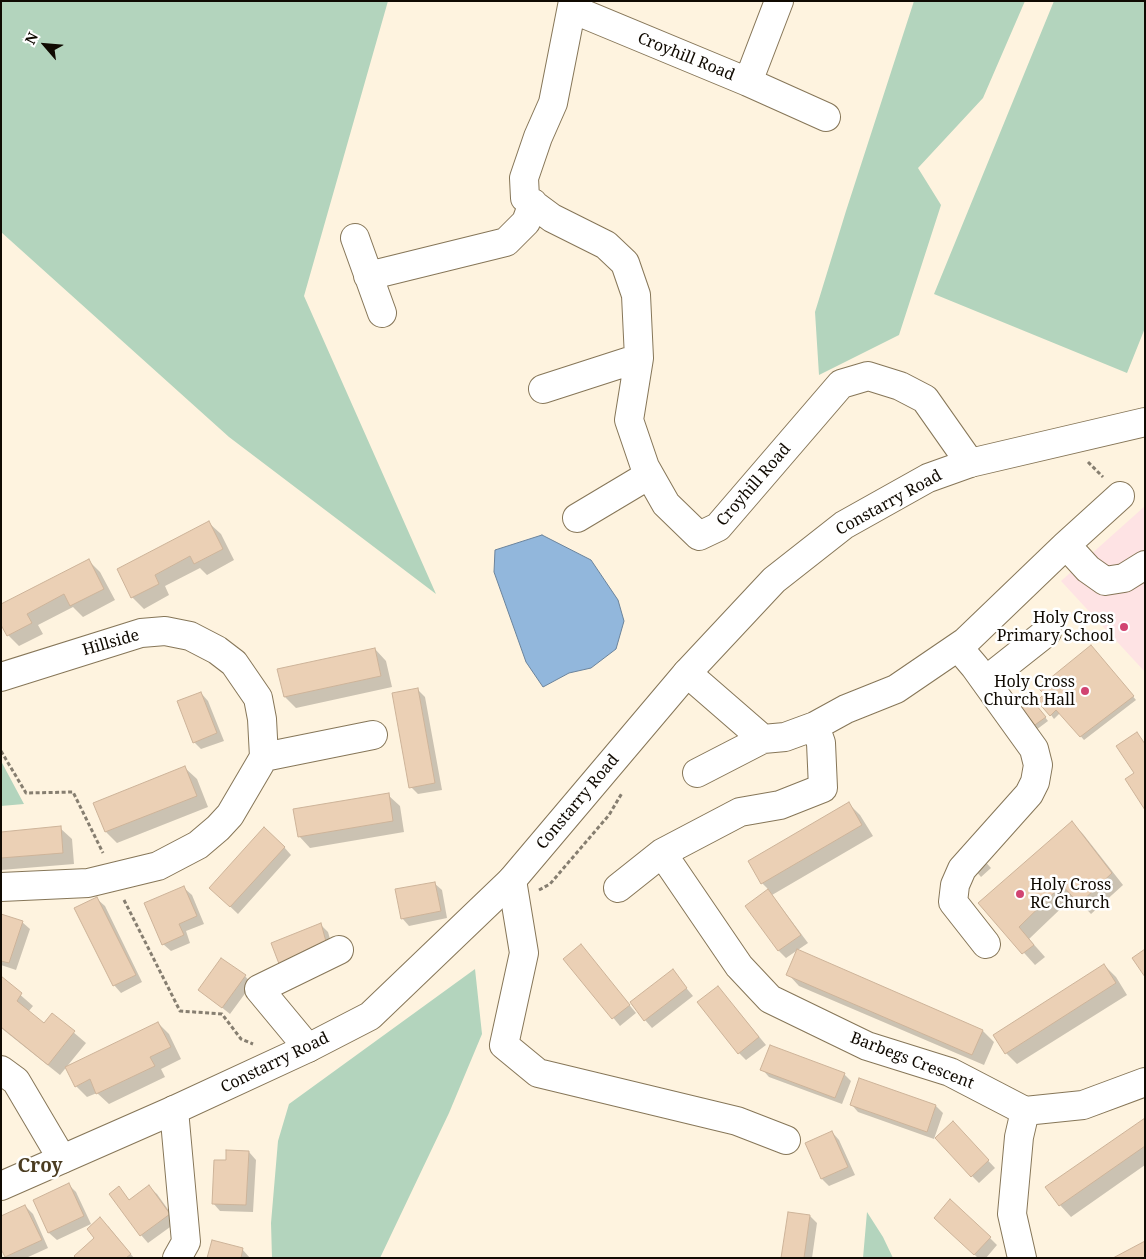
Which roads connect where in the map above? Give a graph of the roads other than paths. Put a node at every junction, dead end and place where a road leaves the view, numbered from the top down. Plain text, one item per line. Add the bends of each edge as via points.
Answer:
1 (779, 1) edge
2 (572, 5) edge
3 (748, 82) junction
4 (826, 117) dead end
5 (533, 204) junction
6 (355, 238) dead end
7 (368, 276) junction
8 (382, 313) dead end
9 (639, 358) junction
10 (543, 389) dead end
11 (1145, 422) edge
12 (970, 464) junction
13 (649, 475) junction
14 (1120, 496) dead end
15 (577, 518) dead end
16 (1066, 545) junction
17 (1145, 564) edge
18 (1047, 632) dead end
19 (958, 647) junction
20 (686, 673) junction
21 (1, 677) edge
22 (985, 681) junction
23 (815, 726) junction
24 (373, 735) dead end
25 (763, 739) junction
26 (264, 758) junction
27 (697, 774) dead end
28 (662, 853) junction
29 (1, 887) edge
30 (618, 888) dead end
31 (514, 891) junction
32 (986, 944) dead end
33 (340, 950) dead end
34 (297, 1053) junction
35 (1, 1070) edge
36 (1145, 1082) edge
37 (174, 1110) junction
38 (1026, 1111) junction
39 (786, 1140) dead end
40 (62, 1159) junction
41 (1, 1186) edge
42 (176, 1258) edge
43 (1022, 1258) edge

1 - 3 street, Croyhill Road
2 - 3 street, Croyhill Road
2 - 5 street, Croyhill Road via 553,103 524,178 525,198
3 - 4 street
5 - 7 street via 526,222 506,242
5 - 9 street, Croyhill Road via 552,218 606,245 625,263 636,295
6 - 7 street
7 - 8 street
9 - 10 street
9 - 13 street, Croyhill Road via 629,420
11 - 12 street, Constarry Road
12 - 13 street, Croyhill Road via 925,399 900,386 868,376 842,384 718,527 699,536 666,504
12 - 20 street, Constarry Road via 928,478 844,525 774,580
13 - 15 street
14 - 16 street
16 - 17 street via 1088,569 1106,581 1124,578
16 - 19 street
18 - 22 street
19 - 22 street
19 - 23 street via 896,689 846,709
20 - 25 street
20 - 31 street, Constarry Road
21 - 26 street, Hillside via 141,633 165,631 190,636 234,663 258,698
22 - 32 street via 1034,749 1038,765 1029,794 962,869 955,885 953,902
23 - 25 street via 785,737
23 - 28 street via 821,743 823,788 780,805 740,812
24 - 26 street
25 - 27 street
26 - 29 street via 230,815 198,845 158,866 88,883
28 - 30 street
28 - 38 street, Barbegs Crescent via 739,966 770,999 867,1046 950,1072
31 - 34 street, Constarry Road via 370,1016
31 - 39 street via 524,953 504,1045 538,1073 737,1121
33 - 34 street via 260,989
34 - 37 street, Constarry Road
35 - 40 street via 16,1082
36 - 38 street via 1083,1105
37 - 40 street, Constarry Road
37 - 42 street via 186,1242
38 - 43 street via 1019,1137 1012,1214
40 - 41 street, Constarry Road

